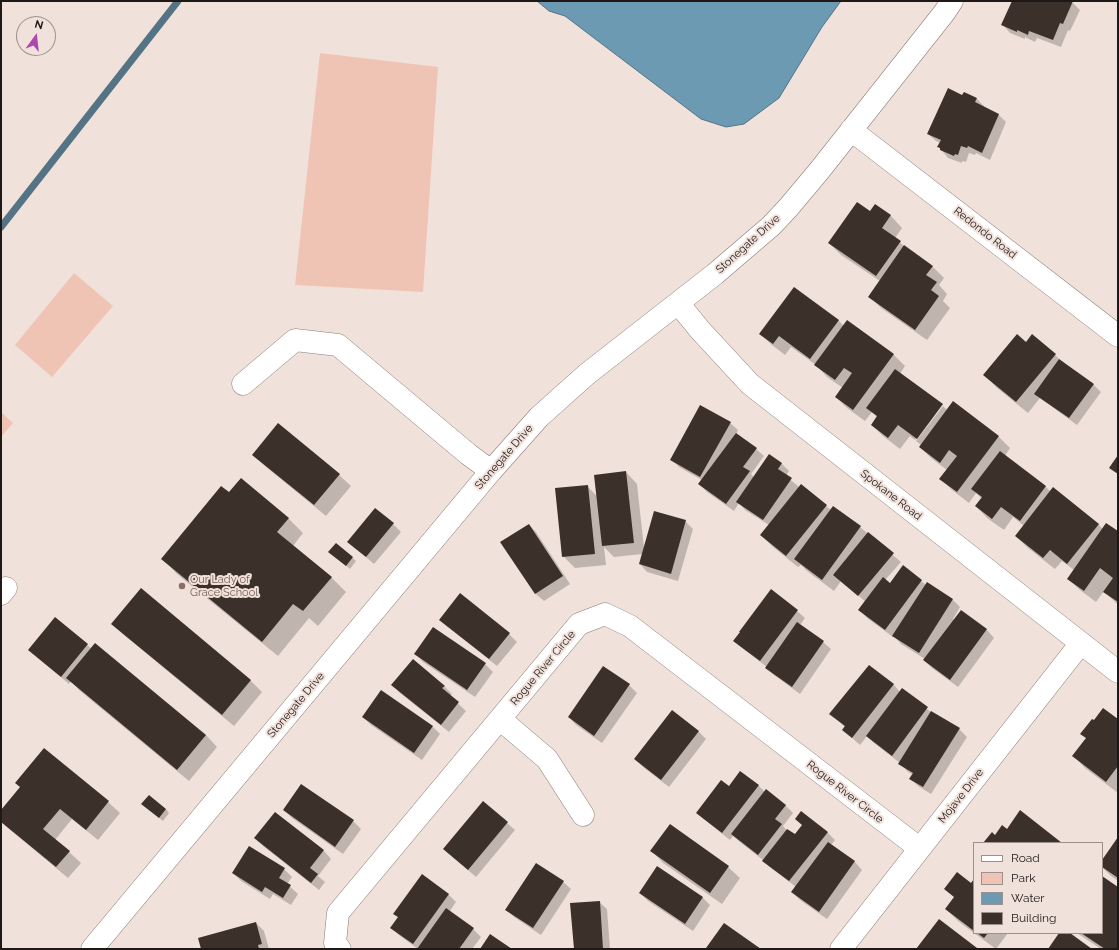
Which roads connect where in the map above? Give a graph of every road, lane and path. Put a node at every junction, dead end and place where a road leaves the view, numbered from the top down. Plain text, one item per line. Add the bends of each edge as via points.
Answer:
1 (952, 1) edge
2 (852, 130) junction
3 (678, 303) junction
4 (1116, 329) edge
5 (243, 384) dead end
6 (491, 471) junction
7 (1081, 643) junction
8 (1118, 672) edge
9 (500, 719) junction
10 (582, 816) dead end
11 (919, 848) junction
12 (92, 949) edge
13 (340, 949) edge
14 (841, 949) edge

1 - 2 street, Stonegate Drive
2 - 3 street, Stonegate Drive via 771,226
2 - 4 street, Redondo Road
3 - 6 street, Stonegate Drive via 587,374 539,417
3 - 7 street, Spokane Road via 750,384
5 - 6 street via 295,340 338,345
6 - 12 street, Stonegate Drive
7 - 8 street, Spokane Road
7 - 11 street, Mojave Drive
9 - 10 street via 547,759
9 - 11 street, Rogue River Circle via 579,624 605,614 630,626
9 - 13 street, Rogue River Circle via 338,913 335,944
11 - 14 street, Mojave Drive

